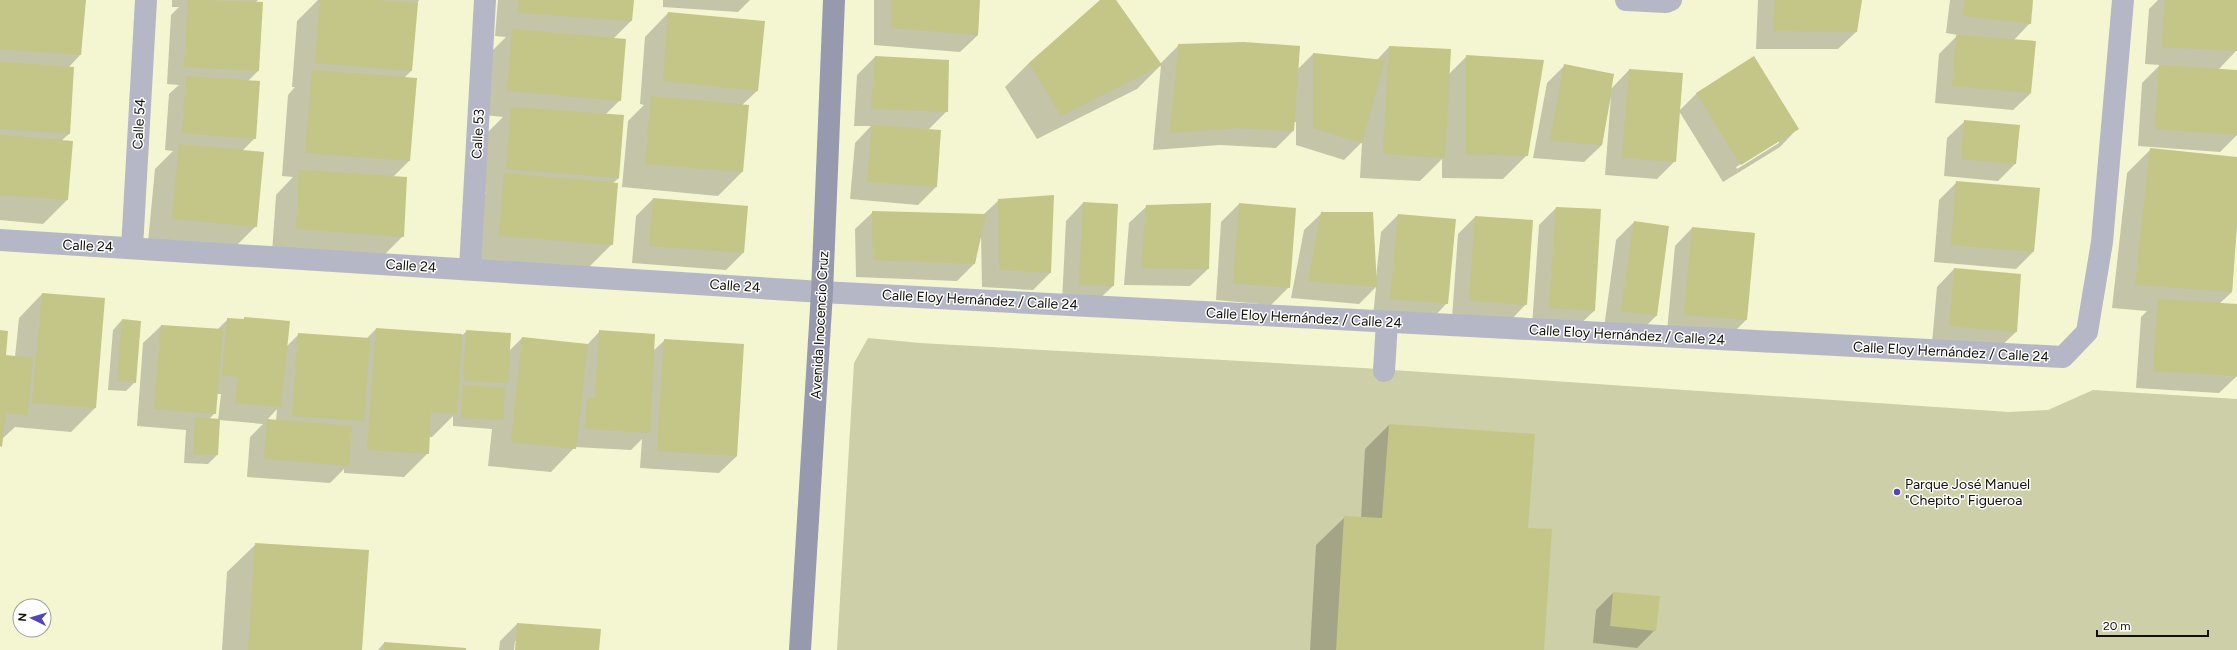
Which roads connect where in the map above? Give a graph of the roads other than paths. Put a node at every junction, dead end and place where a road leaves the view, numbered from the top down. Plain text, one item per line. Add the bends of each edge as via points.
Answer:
1 (146, 0) edge
2 (486, 0) edge
3 (834, 0) edge
4 (1626, 0) edge
5 (1671, 0) edge
6 (2123, 0) edge
7 (0, 240) edge
8 (132, 248) junction
9 (470, 268) junction
10 (822, 292) junction
11 (1387, 322) junction
12 (1384, 371) dead end
13 (800, 650) edge

1 - 8 street, Calle 54
2 - 9 street, Calle 53
3 - 10 street, Avenida Inocencio Cruz
4 - 5 street
6 - 11 street, Calle Eloy Hernández / Calle 24 via 2102,242 2087,332 2063,358
7 - 8 street, Calle 24
8 - 9 street, Calle 24
9 - 10 street, Calle 24
10 - 11 street, Calle Eloy Hernández / Calle 24
10 - 13 street, Avenida Inocencio Cruz
11 - 12 street

